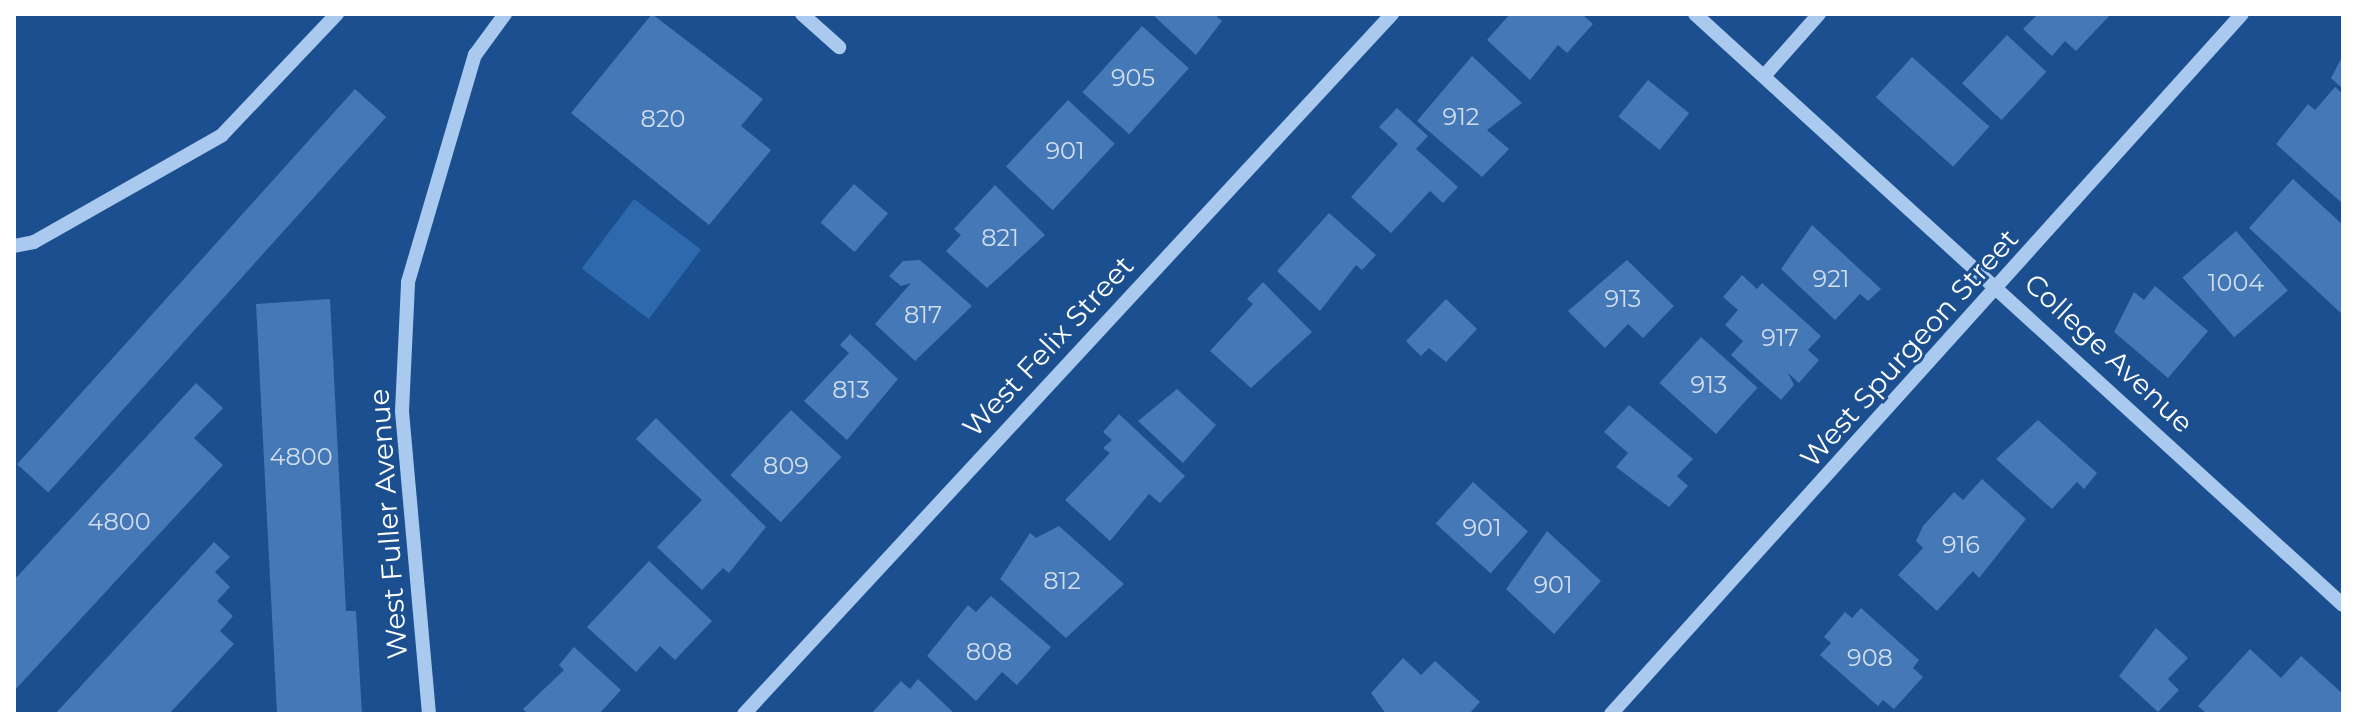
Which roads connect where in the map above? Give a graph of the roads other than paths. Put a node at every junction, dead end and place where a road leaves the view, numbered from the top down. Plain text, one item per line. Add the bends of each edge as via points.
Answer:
1 (337, 14) edge
2 (505, 14) edge
3 (802, 14) edge
4 (1392, 14) edge
5 (1695, 14) edge
6 (1819, 14) edge
7 (2242, 14) edge
8 (839, 47) dead end
9 (1764, 76) junction
10 (14, 246) edge
11 (1999, 288) junction
12 (2343, 605) edge
13 (429, 714) edge
14 (744, 714) edge
15 (1611, 714) edge

1 - 10 street via 222,135 34,242
2 - 13 street, West Fuller Avenue via 475,55 408,282 402,411
3 - 8 street
4 - 14 street, West Felix Street
5 - 9 street, College Avenue
6 - 9 street
7 - 11 street, West Spurgeon Street
9 - 11 street, College Avenue
11 - 12 street, College Avenue
11 - 15 street, West Spurgeon Street

